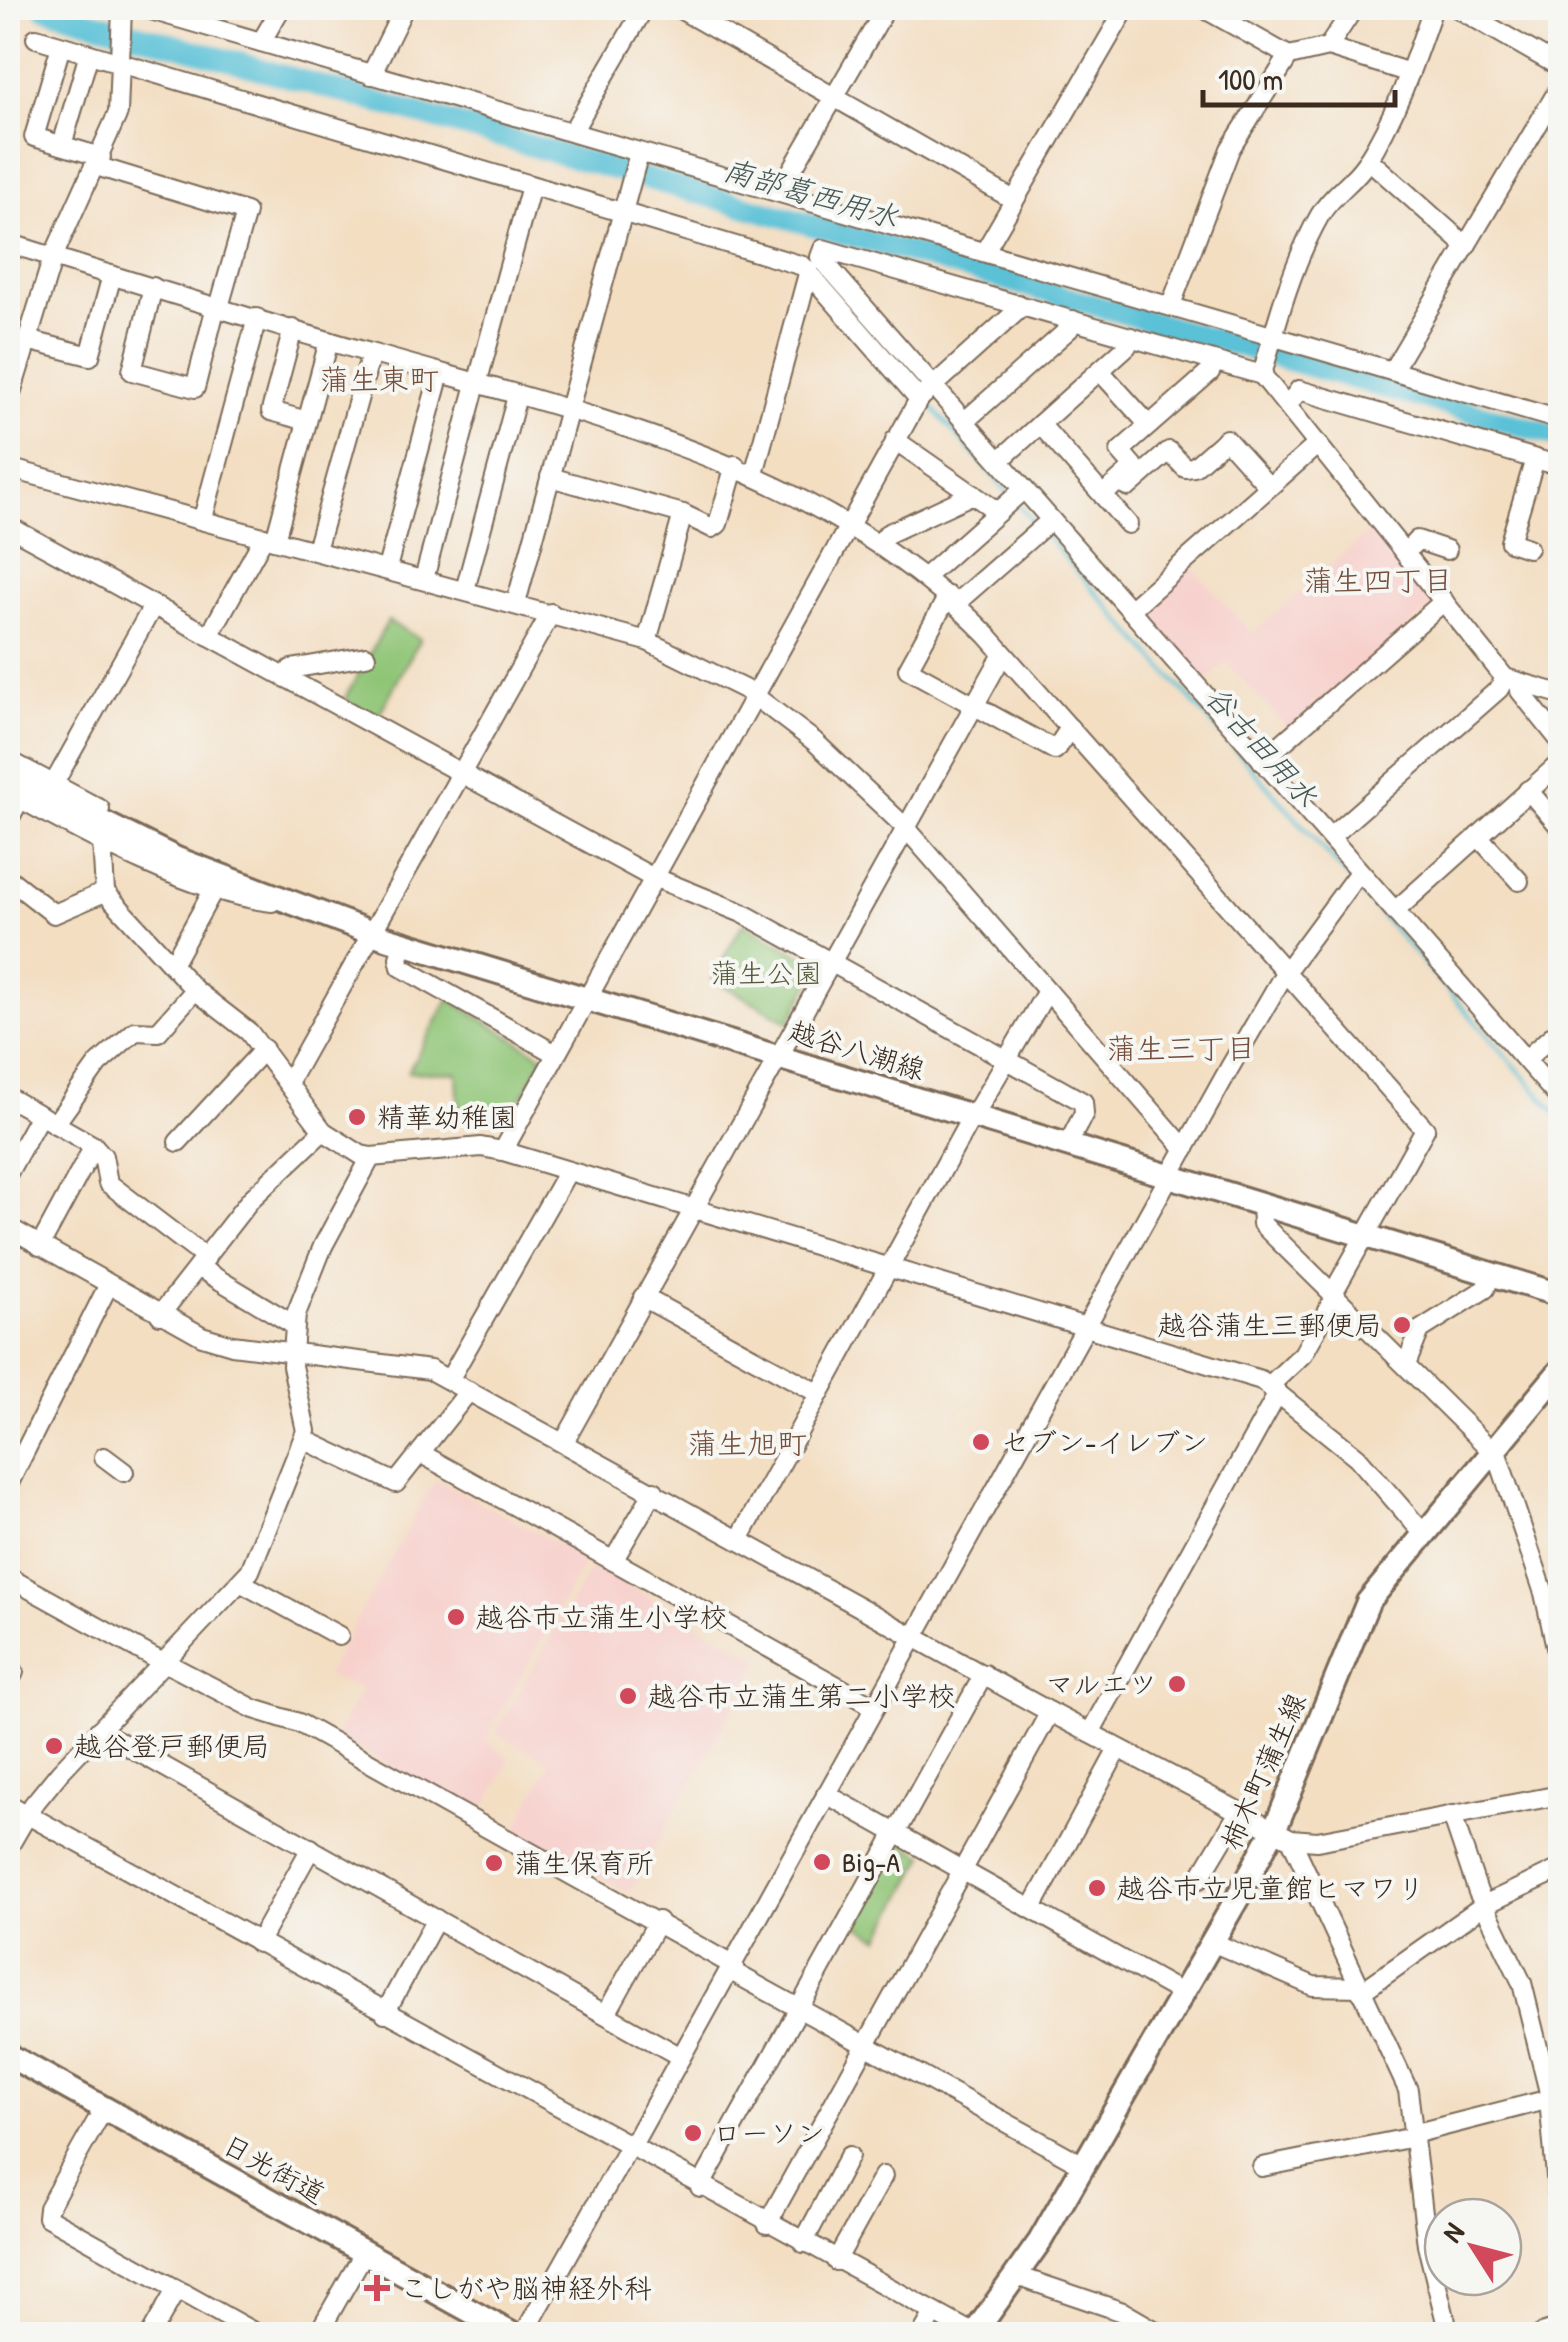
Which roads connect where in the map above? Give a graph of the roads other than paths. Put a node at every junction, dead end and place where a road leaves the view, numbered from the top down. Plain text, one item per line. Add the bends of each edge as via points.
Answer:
1 (122, 8) edge
2 (144, 8) edge
3 (281, 8) edge
4 (404, 8) edge
5 (644, 8) edge
6 (678, 8) edge
7 (886, 8) edge
8 (1126, 8) edge
9 (1203, 8) edge
10 (1354, 8) edge
11 (1433, 8) edge
12 (1458, 8) edge
13 (36, 38) dead end
14 (262, 42) junction
15 (61, 46) junction
16 (1328, 47) junction
17 (89, 54) junction
18 (1290, 56) junction
19 (121, 63) junction
20 (1560, 67) edge
21 (371, 74) junction
22 (1410, 74) junction
23 (1560, 87) edge
24 (832, 98) junction
25 (572, 132) junction
26 (62, 145) junction
27 (638, 157) junction
28 (1368, 160) junction
29 (99, 162) junction
30 (531, 186) junction
31 (779, 192) junction
32 (1014, 200) junction
33 (622, 213) junction
34 (8, 243) edge
35 (1466, 246) junction
36 (985, 251) junction
37 (53, 257) junction
38 (809, 270) junction
39 (112, 275) junction
40 (153, 288) junction
41 (1018, 304) junction
42 (1171, 305) junction
43 (218, 306) junction
44 (257, 318) junction
45 (1073, 320) junction
46 (292, 329) junction
47 (1131, 337) junction
48 (8, 338) edge
49 (1272, 338) junction
50 (329, 341) junction
51 (26, 344) junction
52 (372, 354) junction
53 (1216, 362) junction
54 (1100, 370) junction
55 (1392, 371) junction
56 (440, 373) junction
57 (1262, 373) junction
58 (477, 384) junction
59 (932, 385) junction
60 (517, 396) junction
61 (919, 399) junction
62 (8, 403) edge
63 (1288, 405) junction
64 (568, 412) junction
65 (1560, 420) edge
66 (965, 421) junction
67 (308, 422) junction
68 (1040, 424) junction
69 (1150, 426) junction
70 (896, 440) junction
71 (1318, 444) junction
72 (1535, 458) junction
73 (1000, 460) junction
74 (735, 465) junction
75 (1560, 466) edge
76 (8, 468) edge
77 (754, 474) junction
78 (550, 477) junction
79 (1120, 480) junction
80 (1269, 487) junction
81 (1024, 489) junction
82 (973, 494) junction
83 (1103, 495) junction
84 (998, 512) junction
85 (683, 514) junction
86 (203, 518) junction
87 (1051, 520) junction
88 (849, 522) junction
89 (1128, 524) dead end
90 (8, 526) edge
91 (270, 538) junction
92 (880, 544) junction
93 (1528, 548) dead end
94 (316, 550) junction
95 (1447, 550) dead end
96 (1405, 553) junction
97 (387, 568) junction
98 (925, 577) junction
99 (424, 578) junction
100 (465, 590) junction
101 (952, 600) junction
102 (1444, 601) junction
103 (516, 603) junction
104 (153, 606) junction
105 (1130, 610) junction
106 (551, 613) junction
107 (209, 636) junction
108 (646, 641) junction
109 (1004, 654) junction
110 (366, 656) dead end
111 (286, 678) junction
112 (1513, 681) junction
113 (1560, 694) edge
114 (754, 695) junction
115 (974, 705) junction
116 (1070, 728) junction
117 (1560, 742) edge
118 (8, 760) edge
119 (1262, 761) junction
120 (1560, 764) edge
121 (461, 774) junction
122 (8, 776) edge
123 (53, 786) junction
124 (1528, 790) junction
125 (14, 796) edge
126 (8, 821) edge
127 (1559, 826) edge
128 (906, 828) junction
129 (1478, 836) junction
130 (1330, 838) junction
131 (102, 840) junction
132 (177, 859) junction
133 (1360, 872) junction
134 (8, 878) edge
135 (653, 878) junction
136 (1519, 881) dead end
137 (218, 882) junction
138 (105, 892) junction
139 (1396, 912) junction
140 (373, 934) junction
141 (404, 944) junction
142 (830, 962) junction
143 (172, 965) junction
144 (1286, 971) junction
145 (196, 990) junction
146 (1047, 991) junction
147 (584, 1000) junction
148 (1560, 1029) edge
149 (264, 1049) junction
150 (554, 1054) junction
151 (778, 1058) junction
152 (1526, 1059) junction
153 (1007, 1060) junction
154 (289, 1081) junction
155 (8, 1097) edge
156 (1560, 1099) edge
157 (972, 1117) junction
158 (47, 1119) junction
159 (323, 1132) junction
160 (178, 1142) dead end
161 (94, 1146) junction
162 (1066, 1146) junction
163 (1185, 1148) junction
164 (503, 1151) junction
165 (371, 1157) junction
166 (568, 1171) junction
167 (8, 1173) edge
168 (1169, 1177) junction
169 (1262, 1205) junction
170 (695, 1211) junction
171 (8, 1226) edge
172 (1364, 1236) junction
173 (40, 1246) junction
174 (202, 1262) junction
175 (889, 1268) junction
176 (1492, 1274) junction
177 (108, 1286) junction
178 (1335, 1294) junction
179 (1560, 1296) edge
180 (644, 1297) junction
181 (160, 1315) junction
182 (294, 1325) junction
183 (1086, 1326) junction
184 (290, 1354) junction
185 (1406, 1365) junction
186 (1560, 1371) edge
187 (450, 1380) junction
188 (1273, 1390) junction
189 (469, 1391) junction
190 (818, 1394) junction
191 (303, 1439) junction
192 (564, 1442) junction
193 (1493, 1449) junction
194 (420, 1453) junction
195 (104, 1458) dead end
196 (124, 1472) dead end
197 (10, 1473) edge
198 (654, 1491) junction
199 (1422, 1534) junction
200 (740, 1538) junction
201 (613, 1561) junction
202 (8, 1576) edge
203 (242, 1583) junction
204 (1552, 1591) edge
205 (339, 1636) dead end
206 (916, 1636) junction
207 (166, 1663) junction
208 (1560, 1666) edge
209 (8, 1669) edge
210 (984, 1674) junction
211 (8, 1684) edge
212 (875, 1707) junction
213 (1050, 1712) junction
214 (99, 1730) junction
215 (1090, 1734) junction
216 (1118, 1749) junction
217 (826, 1794) junction
218 (1560, 1795) edge
219 (8, 1804) edge
220 (1238, 1814) junction
221 (27, 1815) junction
222 (1452, 1815) junction
223 (897, 1834) junction
224 (1282, 1835) junction
225 (8, 1848) edge
226 (311, 1848) junction
227 (1560, 1869) edge
228 (963, 1870) junction
229 (1199, 1879) dead end
230 (1484, 1904) junction
231 (1032, 1908) junction
232 (436, 1919) junction
233 (658, 1921) junction
234 (258, 1942) junction
235 (1212, 1942) junction
236 (732, 1968) junction
237 (1360, 1990) junction
238 (1182, 1994) junction
239 (799, 2010) junction
240 (384, 2014) junction
241 (606, 2014) junction
242 (866, 2044) junction
243 (8, 2055) edge
244 (681, 2056) junction
245 (1550, 2100) junction
246 (104, 2108) junction
247 (1414, 2135) junction
248 (629, 2148) junction
249 (848, 2156) dead end
250 (1083, 2165) junction
251 (1262, 2167) dead end
252 (883, 2176) dead end
253 (700, 2187) junction
254 (1560, 2221) edge
255 (766, 2224) junction
256 (803, 2243) junction
257 (364, 2253) junction
258 (836, 2261) junction
259 (1017, 2276) junction
260 (176, 2290) junction
261 (934, 2314) junction
262 (482, 2327) edge
263 (1560, 2328) edge
264 (976, 2331) edge
265 (1448, 2332) edge
266 (151, 2334) edge
267 (257, 2334) edge
268 (318, 2334) edge
269 (512, 2334) edge
270 (524, 2334) edge
271 (922, 2334) edge
272 (1161, 2334) edge
273 (1424, 2334) edge
274 (1542, 2334) edge

1 - 19 street
2 - 14 street
3 - 14 street
4 - 21 street
5 - 25 street
6 - 24 street
7 - 24 street
8 - 32 street
9 - 18 street
10 - 16 street
11 - 22 street
12 - 20 street
13 - 15 street
14 - 21 street
15 - 17 street
15 - 26 street via 34,137
16 - 18 street
16 - 22 street
17 - 19 street
17 - 26 street
18 - 42 street via 1230,149
19 - 29 street via 118,113
19 - 30 street
21 - 25 street
22 - 28 street
23 - 35 street
24 - 31 street
24 - 32 street
25 - 27 street
26 - 29 street
27 - 31 street
27 - 33 street
28 - 35 street
28 - 49 street via 1320,213
29 - 37 street
29 - 43 street via 246,212
30 - 33 street
30 - 58 street
31 - 36 street
32 - 36 street
33 - 38 street
33 - 64 street
34 - 37 street
35 - 55 street
36 - 42 street
37 - 39 street
37 - 51 street
38 - 61 street
38 - 77 street
39 - 40 street
39 - 51 street via 90,356
40 - 43 street
40 - 43 street via 132,372 196,388
41 - 45 street
41 - 59 street
41 - 59 street via 823,249 820,257
42 - 49 street
43 - 44 street
44 - 46 street
44 - 86 street
45 - 47 street
45 - 66 street via 1070,330
46 - 50 street
46 - 67 street via 271,411
47 - 53 street
47 - 54 street
48 - 51 street
49 - 55 street
49 - 57 street
50 - 52 street
50 - 67 street
51 - 62 street
52 - 56 street
52 - 94 street
53 - 57 street
53 - 69 street
54 - 68 street
54 - 69 street
55 - 65 street
56 - 58 street
56 - 97 street
57 - 63 street
58 - 60 street
58 - 99 street
59 - 61 street
59 - 66 street
60 - 64 street
60 - 100 street
61 - 70 street
63 - 71 street
63 - 72 street via 1300,390
64 - 74 street
64 - 78 street
66 - 73 street
67 - 91 street
68 - 73 street
68 - 83 street
69 - 79 street via 1120,450 1134,467
70 - 82 street
70 - 88 street
71 - 80 street
71 - 96 street
72 - 75 street
72 - 93 street via 1510,542
73 - 81 street
74 - 77 street
74 - 85 street via 718,524 712,528
76 - 86 street
77 - 88 street
78 - 85 street
78 - 103 street
79 - 80 street via 1128,487 1169,451 1186,468 1194,467 1226,440
79 - 83 street
80 - 105 street
81 - 84 street
81 - 87 street
82 - 84 street
82 - 92 street via 888,534
83 - 89 street
84 - 98 street
85 - 108 street
86 - 91 street
87 - 101 street
87 - 105 street
88 - 92 street
88 - 114 street
90 - 104 street
91 - 94 street
91 - 107 street
92 - 98 street
94 - 97 street
95 - 96 street via 1417,540
96 - 102 street
97 - 99 street
98 - 101 street
99 - 100 street
100 - 103 street
101 - 109 street
101 - 115 street via 908,670
102 - 112 street
102 - 119 street
103 - 106 street
104 - 107 street
104 - 123 street
105 - 119 street
106 - 108 street
106 - 121 street
107 - 111 street
108 - 114 street
109 - 115 street
109 - 116 street
110 - 111 street via 291,669
111 - 121 street
112 - 113 street
112 - 117 street
112 - 130 street
114 - 128 street via 814,740
114 - 135 street
115 - 116 street via 1055,750
115 - 128 street
116 - 144 street
118 - 123 street
119 - 130 street
120 - 124 street
121 - 135 street
121 - 140 street
122 - 132 main road, 越谷八潮線
123 - 132 street via 159,838
124 - 127 street
124 - 129 street
125 - 126 street
125 - 131 street
128 - 142 street
128 - 146 street
129 - 136 street
129 - 139 street
130 - 133 street
131 - 137 street
131 - 138 street
132 - 137 main road, 越谷八潮線
133 - 139 street
133 - 144 street
134 - 138 street via 54,914
135 - 142 street via 742,913
135 - 147 street
137 - 140 main road, 越谷八潮線
137 - 143 street
138 - 143 street
139 - 152 street
140 - 141 main road, 越谷八潮線
140 - 154 street
141 - 147 main road, 越谷八潮線
141 - 150 street via 402,967
142 - 151 street
142 - 153 street
143 - 145 street
144 - 163 street
144 - 172 street via 1425,1129
145 - 149 street
145 - 158 street via 158,1032 134,1031
146 - 153 street
146 - 163 street
147 - 150 street
147 - 151 main road, 越谷八潮線
148 - 152 street
149 - 154 street
149 - 160 street
150 - 164 street
151 - 157 main road, 越谷八潮線
151 - 170 street
152 - 156 street
153 - 157 street
153 - 162 street via 1083,1102
154 - 159 street
155 - 158 street
157 - 162 main road, 越谷八潮線
157 - 175 street
158 - 161 street
158 - 167 street
159 - 165 street
159 - 174 street via 250,1200
161 - 173 street
161 - 174 street via 108,1183
162 - 168 main road, 越谷八潮線
163 - 168 street
164 - 165 street via 481,1146
164 - 166 street
165 - 182 street via 323,1246
166 - 170 street
166 - 187 street
168 - 169 main road, 越谷八潮線
168 - 183 street
169 - 172 main road, 越谷八潮線
169 - 178 street via 1262,1224
170 - 175 street
170 - 180 street
171 - 173 street
172 - 176 main road, 越谷八潮線
172 - 178 street
173 - 177 street
174 - 181 street
174 - 182 street
175 - 183 street
175 - 190 street
176 - 179 main road, 越谷八潮線
176 - 185 street via 1485,1289 1420,1330
177 - 181 street
177 - 197 street
178 - 185 street
178 - 188 street via 1303,1354
180 - 190 street
180 - 192 street
181 - 184 street via 232,1346
182 - 184 street
183 - 188 street
183 - 206 street
184 - 187 street via 430,1370
184 - 191 street
185 - 193 street
186 - 193 main road, 柿木町蒲生線
187 - 189 street
188 - 199 street via 1357,1457
188 - 215 street
189 - 192 street
189 - 194 street
190 - 200 street
191 - 194 street via 396,1483
191 - 203 street
192 - 198 street
193 - 199 main road, 柿木町蒲生線
193 - 204 street
194 - 201 street
195 - 196 street
198 - 200 street
198 - 201 street
199 - 224 main road, 柿木町蒲生線 via 1368,1602
200 - 206 street
201 - 212 street
202 - 207 street
203 - 205 street
203 - 207 street
204 - 208 street
206 - 210 street
206 - 212 street
207 - 214 street
207 - 233 street via 299,1723
209 - 211 street via 14,1672
210 - 213 street
210 - 223 street
212 - 217 street
213 - 215 street
213 - 228 street
214 - 221 street
214 - 226 street
215 - 216 street
216 - 220 street
216 - 231 street
217 - 223 street
217 - 236 street
218 - 222 street
219 - 221 street
220 - 224 street
220 - 229 street
221 - 225 street
221 - 234 street
222 - 224 street via 1317,1841
222 - 230 street
223 - 228 street
223 - 239 street
224 - 235 main road, 柿木町蒲生線
224 - 237 street
226 - 232 street
226 - 234 street
227 - 230 street
228 - 231 street
228 - 242 street
230 - 237 street
230 - 245 street via 1522,1983
231 - 238 street
232 - 240 street
232 - 241 street
233 - 236 street
233 - 241 street
234 - 240 street
235 - 237 street via 1312,1986
235 - 238 main road, 柿木町蒲生線
236 - 239 street
236 - 244 street
237 - 247 street via 1408,2090
238 - 250 main road, 柿木町蒲生線
239 - 242 street
239 - 253 street
240 - 248 street
241 - 244 street
242 - 250 street
242 - 255 street
243 - 246 main road, 日光街道
244 - 248 street
245 - 247 street
245 - 254 street
246 - 257 main road, 日光街道
246 - 260 street via 47,2217
247 - 251 street
247 - 265 street via 1430,2261
248 - 253 street
248 - 270 street
249 - 256 street
250 - 259 main road, 柿木町蒲生線
252 - 258 street
253 - 255 street
255 - 256 street
256 - 258 street
257 - 262 main road, 日光街道
257 - 268 street
258 - 261 street
259 - 264 main road, 柿木町蒲生線
259 - 272 street via 1123,2312
260 - 266 street
260 - 267 street
261 - 264 street
261 - 271 street
262 - 269 main road, 日光街道
263 - 274 street
265 - 273 street

